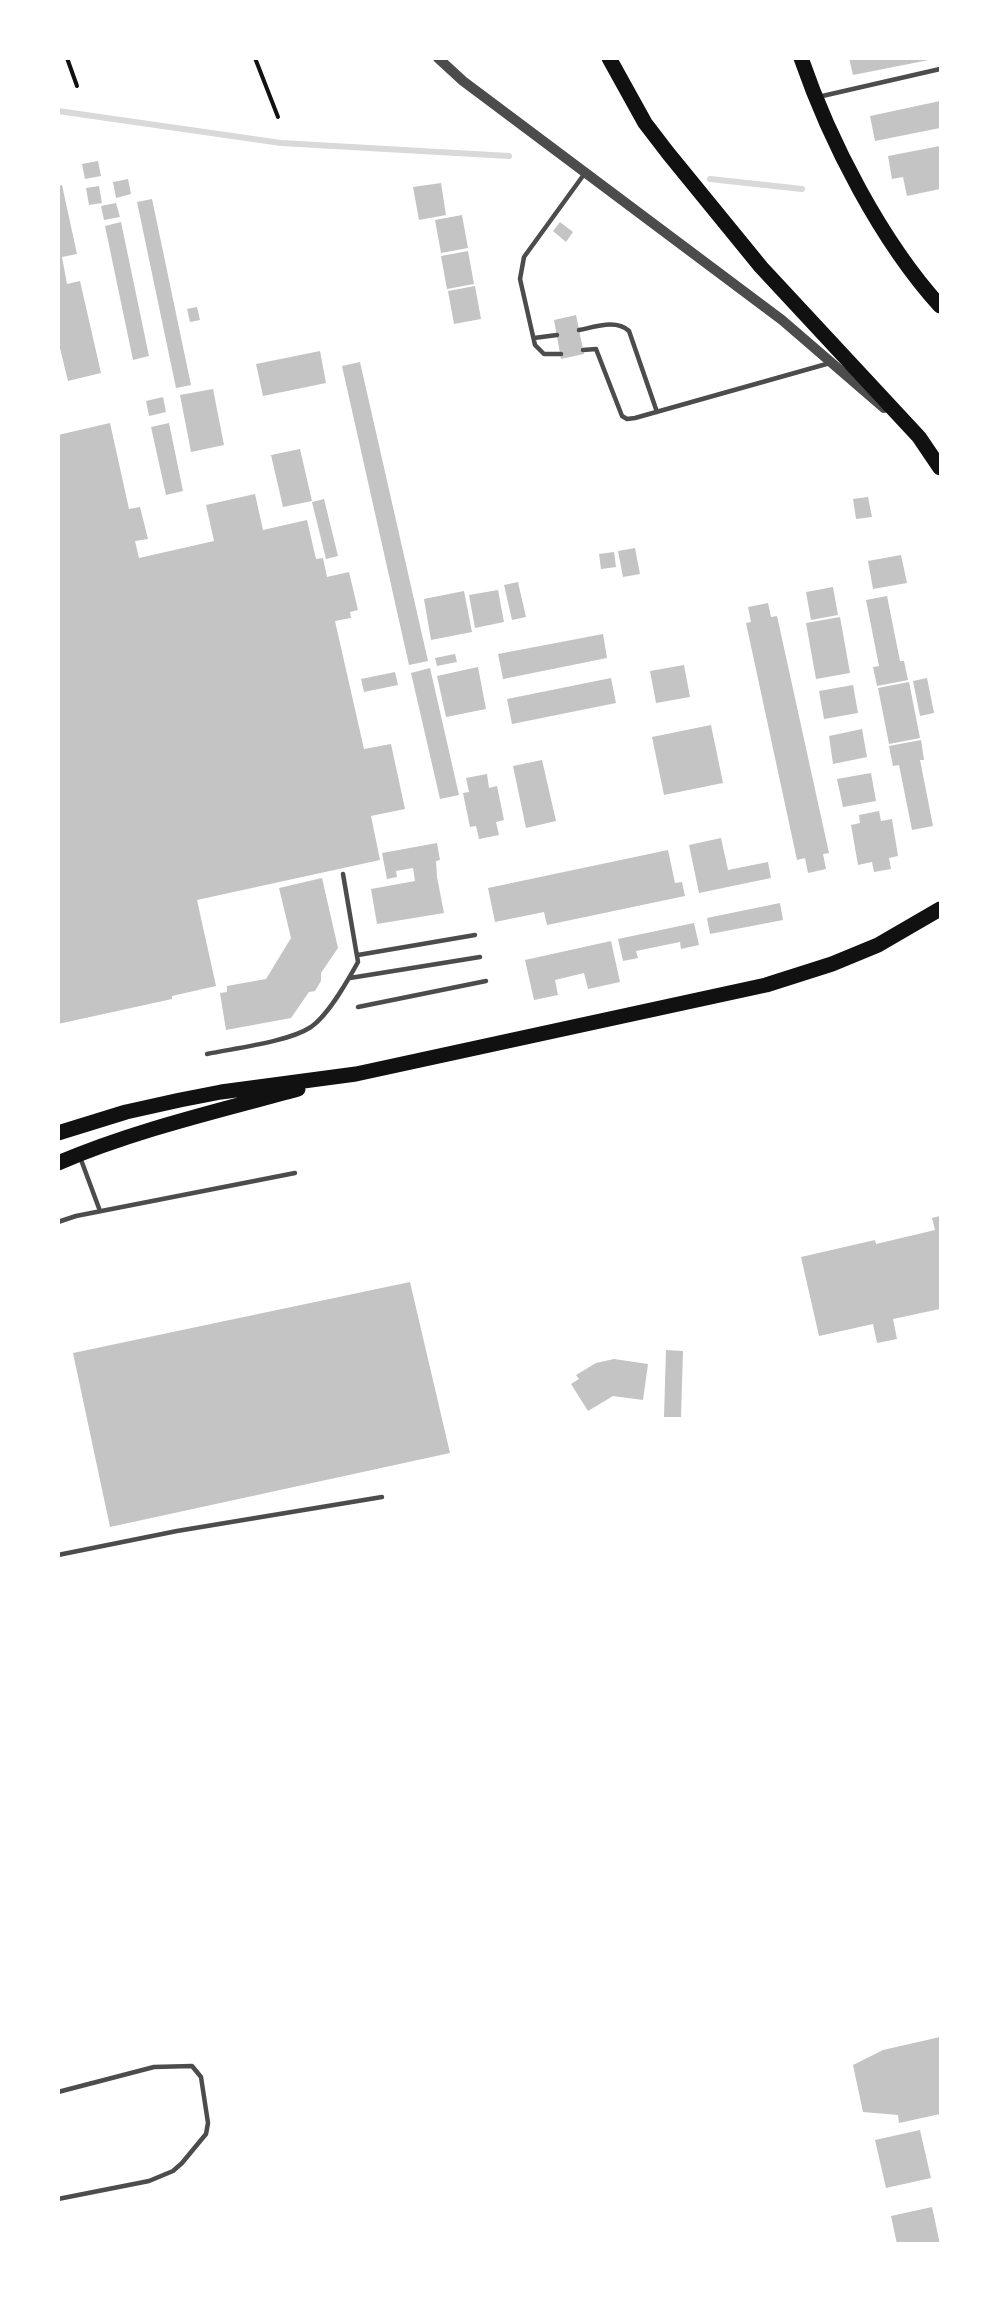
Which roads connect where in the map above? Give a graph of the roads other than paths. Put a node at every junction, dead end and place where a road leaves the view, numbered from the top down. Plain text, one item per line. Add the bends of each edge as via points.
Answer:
1 (438, 58) edge
2 (609, 58) edge
3 (801, 58) edge
4 (940, 69) edge
5 (816, 97) junction
6 (585, 173) junction
7 (940, 306) edge
8 (579, 330) dead end
9 (556, 335) dead end
10 (534, 338) junction
11 (583, 350) dead end
12 (561, 354) dead end
13 (830, 363) junction
14 (657, 412) junction
15 (919, 437) junction
16 (940, 468) edge
17 (343, 874) dead end
18 (940, 909) edge
19 (940, 921) edge
20 (475, 935) dead end
21 (878, 945) junction
22 (358, 955) junction
23 (480, 957) dead end
24 (349, 978) junction
25 (486, 981) dead end
26 (358, 1007) dead end
27 (207, 1054) dead end
28 (356, 1074) junction
29 (58, 1133) edge
30 (79, 1154) junction
31 (58, 1163) edge
32 (295, 1173) dead end
33 (100, 1211) junction
34 (58, 1222) edge
35 (382, 1497) dead end
36 (58, 1555) edge
37 (58, 2092) edge
38 (58, 2199) edge

1 - 6 street
2 - 15 main road via 645,123 761,267
3 - 5 main road
4 - 5 lane
5 - 7 main road via 846,166 888,235
6 - 10 lane via 524,256 520,279
6 - 13 street via 782,320
8 - 14 lane via 615,324 629,331
9 - 10 lane
10 - 12 lane via 544,354
11 - 14 lane via 596,349 599,354 622,416 627,419
13 - 14 lane
13 - 15 street
15 - 16 main road
17 - 22 lane
18 - 21 main road
19 - 21 main road
20 - 22 lane
21 - 28 main road via 766,985
22 - 24 lane
23 - 24 lane
24 - 27 lane via 311,1026 290,1036
25 - 26 lane
28 - 29 main road via 180,1100
28 - 30 main road via 188,1119
30 - 31 main road
30 - 33 lane
32 - 33 lane
33 - 34 lane
35 - 36 lane
37 - 38 lane via 154,2067 192,2066 201,2077 208,2123 206,2134 173,2171 149,2181

